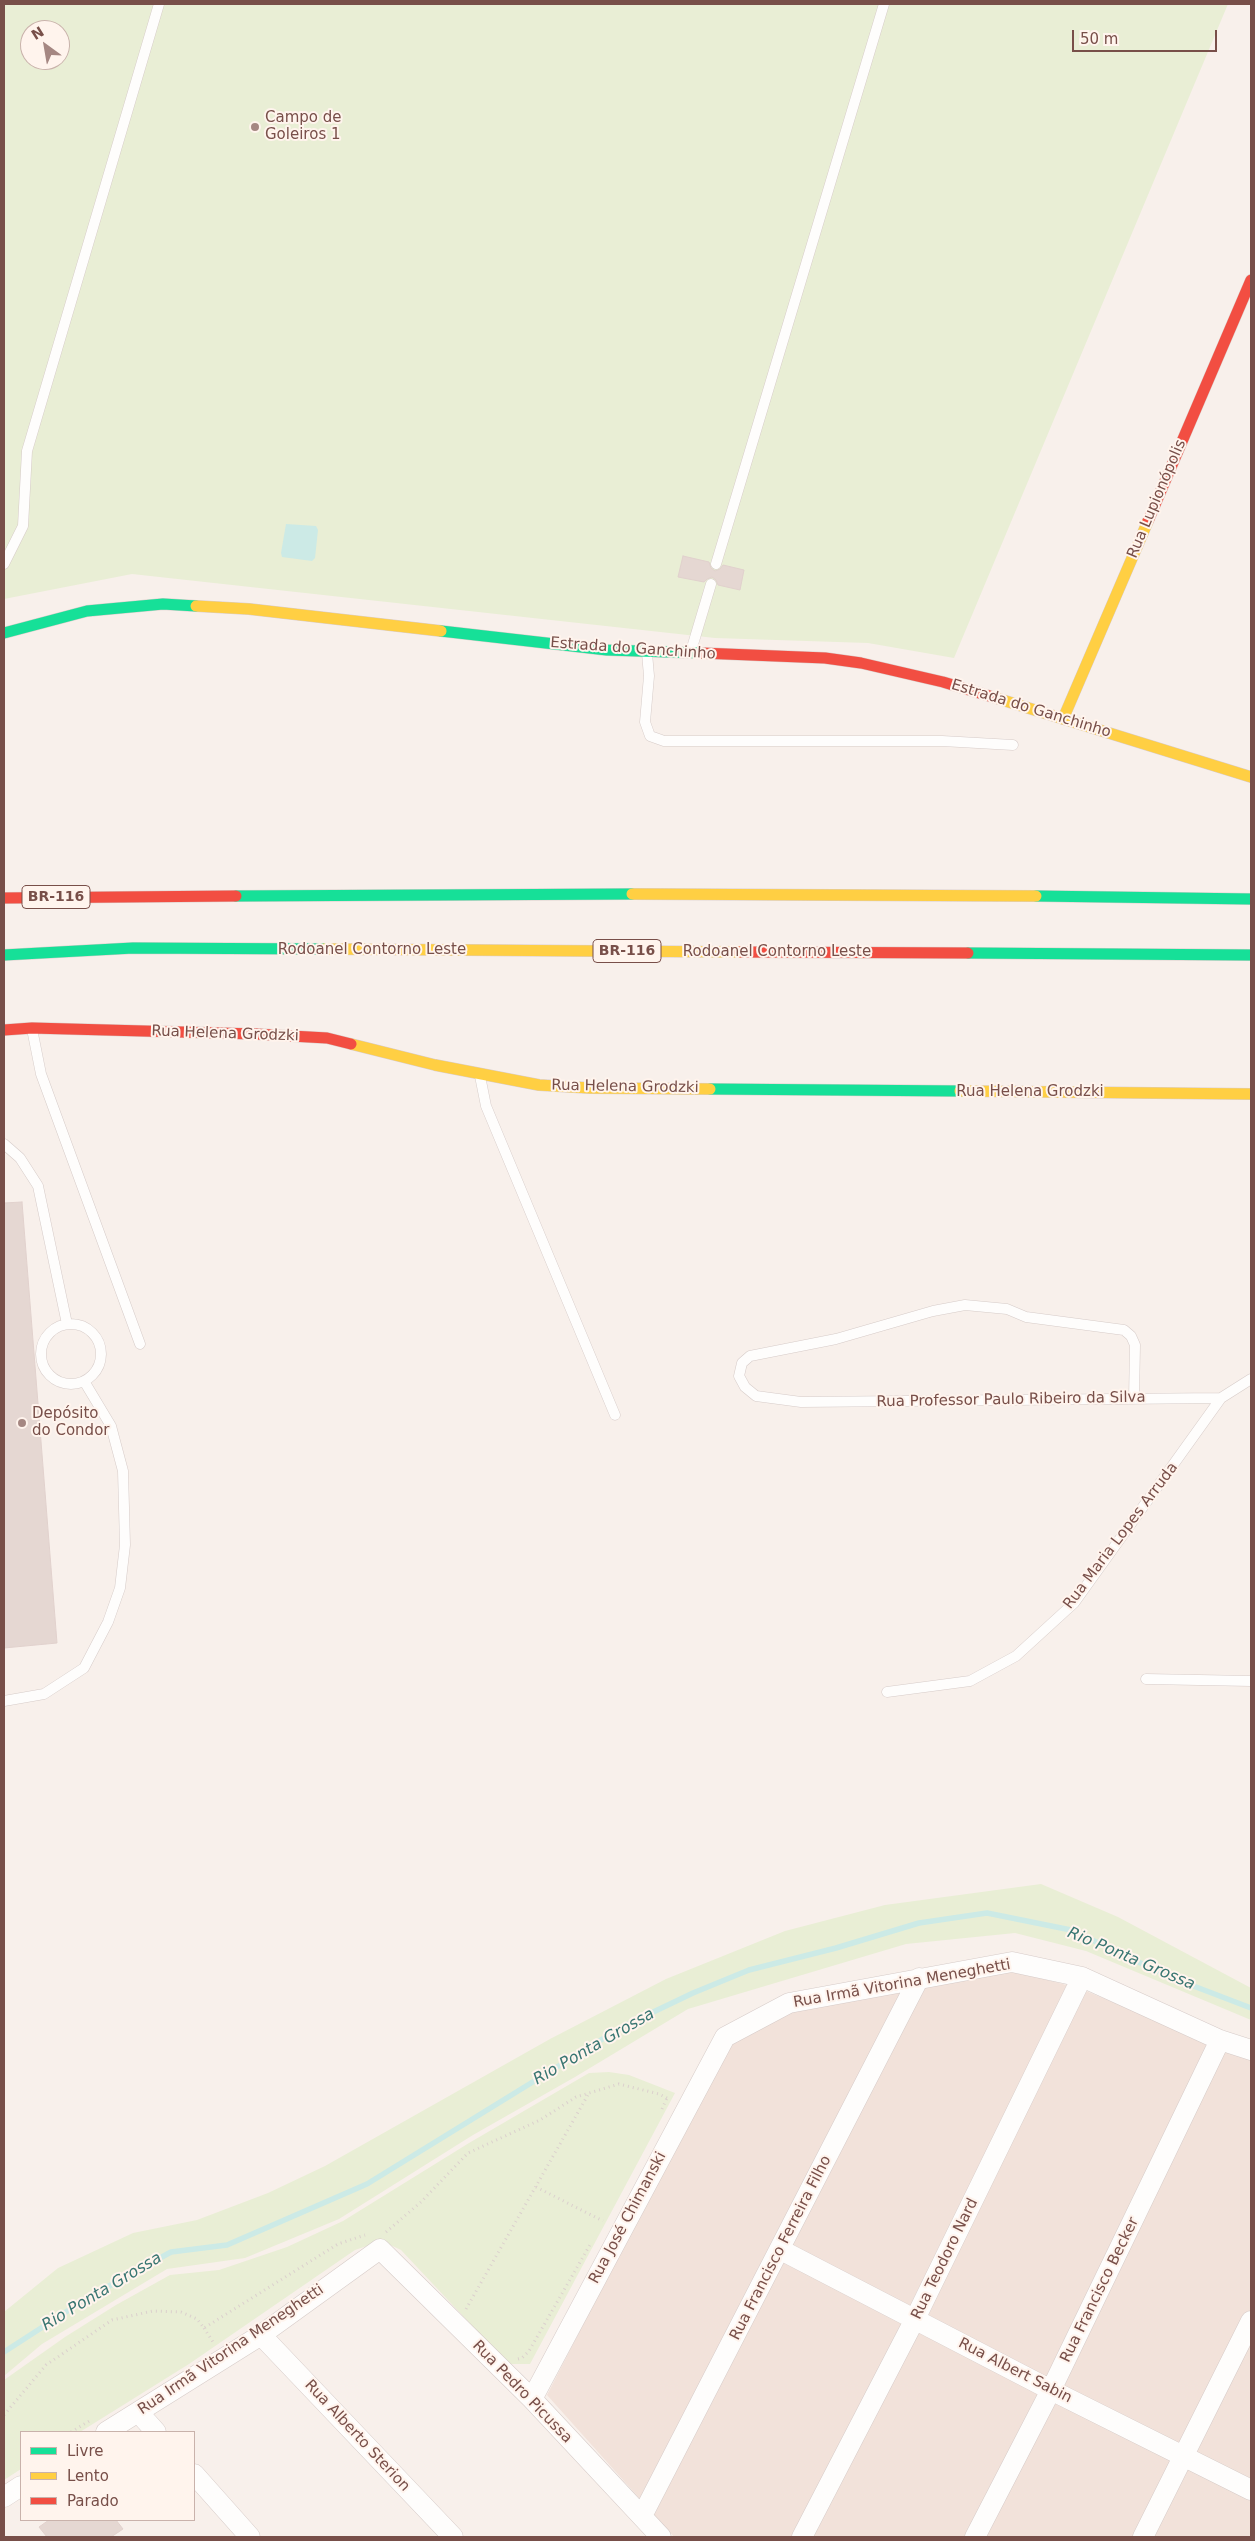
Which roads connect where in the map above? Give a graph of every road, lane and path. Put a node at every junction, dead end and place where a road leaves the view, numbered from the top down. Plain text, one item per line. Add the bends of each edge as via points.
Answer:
1 (159, 4) edge
2 (884, 4) edge
3 (1251, 280) edge
4 (1244, 317) edge
5 (4, 564) edge
6 (716, 564) dead end
7 (711, 584) dead end
8 (4, 633) edge
9 (647, 652) junction
10 (690, 654) junction
11 (1062, 719) junction
12 (1013, 745) dead end
13 (1251, 777) edge
14 (4, 891) edge
15 (108, 896) junction
16 (4, 898) edge
17 (1251, 899) edge
18 (4, 955) edge
19 (1251, 955) edge
20 (32, 1028) junction
21 (4, 1030) edge
22 (479, 1073) junction
23 (1251, 1094) edge
24 (4, 1144) edge
25 (66, 1324) junction
26 (140, 1344) dead end
27 (1251, 1379) edge
28 (84, 1381) junction
29 (1221, 1398) junction
30 (1134, 1399) junction
31 (615, 1415) dead end
32 (1146, 1679) dead end
33 (1251, 1680) edge
34 (887, 1692) dead end
35 (4, 1701) edge
36 (919, 1978) junction
37 (1082, 1978) junction
38 (724, 2037) joint
39 (1220, 2040) junction
40 (1251, 2050) edge
41 (589, 2093) junction
42 (667, 2098) junction
43 (687, 2108) junction
44 (660, 2113) dead end
45 (536, 2187) junction
46 (607, 2213) dead end
47 (603, 2221) junction
48 (599, 2228) dead end
49 (595, 2236) dead end
50 (382, 2241) junction
51 (781, 2250) junction
52 (458, 2305) dead end
53 (915, 2319) junction
54 (1251, 2321) edge
55 (204, 2328) junction
56 (261, 2334) junction
57 (214, 2343) dead end
58 (512, 2360) dead end
59 (1051, 2390) junction
60 (532, 2399) junction
61 (138, 2412) junction
62 (4, 2415) edge
63 (108, 2431) edge
64 (155, 2431) edge
65 (1184, 2458) junction
66 (195, 2475) edge
67 (20, 2487) edge
68 (1251, 2490) edge
69 (4, 2497) edge
70 (642, 2516) junction
71 (250, 2537) edge
72 (453, 2537) edge
73 (662, 2537) edge
74 (802, 2537) edge
75 (975, 2537) edge
76 (1143, 2537) edge

1 - 5 lane via 27,450 23,526
2 - 6 lane
3 - 4 main road, Rua Lupionópolis
4 - 11 main road, Rua Lupionópolis
7 - 10 lane
8 - 9 main road, Estrada do Ganchinho via 88,611 171,604 249,609 535,643
9 - 10 main road, Estrada do Ganchinho
9 - 12 lane via 649,676 645,722 650,736 664,741 942,741
10 - 11 main road, Estrada do Ganchinho via 825,658 861,663 943,682
11 - 13 main road, Estrada do Ganchinho
14 - 15 main road
15 - 16 main road, BR-116
15 - 17 main road, BR-116 via 744,893
18 - 19 main road, Rodoanel Contorno Leste / BR-116 via 133,948
20 - 21 main road, Rua Helena Grodzki
20 - 22 main road, Rua Helena Grodzki via 327,1038
20 - 26 lane via 41,1074
22 - 23 main road, Rua Helena Grodzki via 539,1085 590,1088
22 - 31 lane via 486,1106
24 - 25 lane via 20,1158 38,1186
25 - 28 lane via 84,1327 98,1341 100,1359 97,1368
25 - 28 lane via 44,1340 41,1349 44,1367 49,1375 65,1383
27 - 29 lane, Rua Maria Lopes Arruda
28 - 35 lane via 111,1426 124,1471 125,1545 120,1588 108,1622 84,1668 44,1694
29 - 30 lane, Rua Professor Paulo Ribeiro da Silva
29 - 34 lane, Rua Maria Lopes Arruda via 1074,1603 1016,1656 970,1681
30 - 30 lane, Rua Professor Paulo Ribeiro da Silva via 801,1402 756,1396 745,1388 739,1376 742,1363 750,1356 836,1339 965,1305 1007,1309 1026,1318 1124,1330 1135,1345
32 - 33 lane
36 - 37 street, Rua Irmã Vitorina Meneghetti via 1012,1962
36 - 38 street, Rua Irmã Vitorina Meneghetti via 789,2003
36 - 51 street, Rua Francisco Ferreira Filho
37 - 39 street, Rua Irmã Vitorina Meneghetti
37 - 53 street, Rua Teodoro Nard
38 - 43 street, Rua José Chimanski
39 - 40 street, Rua Irmã Vitorina Meneghetti
39 - 59 street, Rua Francisco Becker
41 - 42 path via 619,2084
41 - 45 path
41 - 50 path via 576,2097 502,2139 468,2153 421,2202 383,2235
42 - 43 path
42 - 44 path
43 - 60 street, Rua José Chimanski
45 - 47 path
45 - 52 path via 464,2312
46 - 47 path
47 - 48 path
49 - 58 path via 529,2351 522,2358
50 - 55 path via 365,2235 338,2244
50 - 56 street, Rua Irmã Vitorina Meneghetti
50 - 60 street, Rua Pedro Picussa
51 - 53 street, Rua Albert Sabin
51 - 70 street, Rua Francisco Ferreira Filho
53 - 59 street, Rua Albert Sabin
53 - 74 street, Rua Teodoro Nard
54 - 65 street
55 - 57 path
55 - 62 path via 197,2319 180,2312 153,2311 112,2320 46,2365
56 - 61 street, Rua Irmã Vitorina Meneghetti
56 - 72 street, Rua Alberto Sterion
59 - 65 street, Rua Albert Sabin
59 - 75 street, Rua Francisco Becker
60 - 70 street, Rua Pedro Picussa
61 - 63 street, Rua Irmã Vitorina Meneghetti
61 - 64 street
65 - 68 street, Rua Albert Sabin
65 - 76 street
66 - 71 street
67 - 69 street
70 - 73 street, Rua Pedro Picussa

